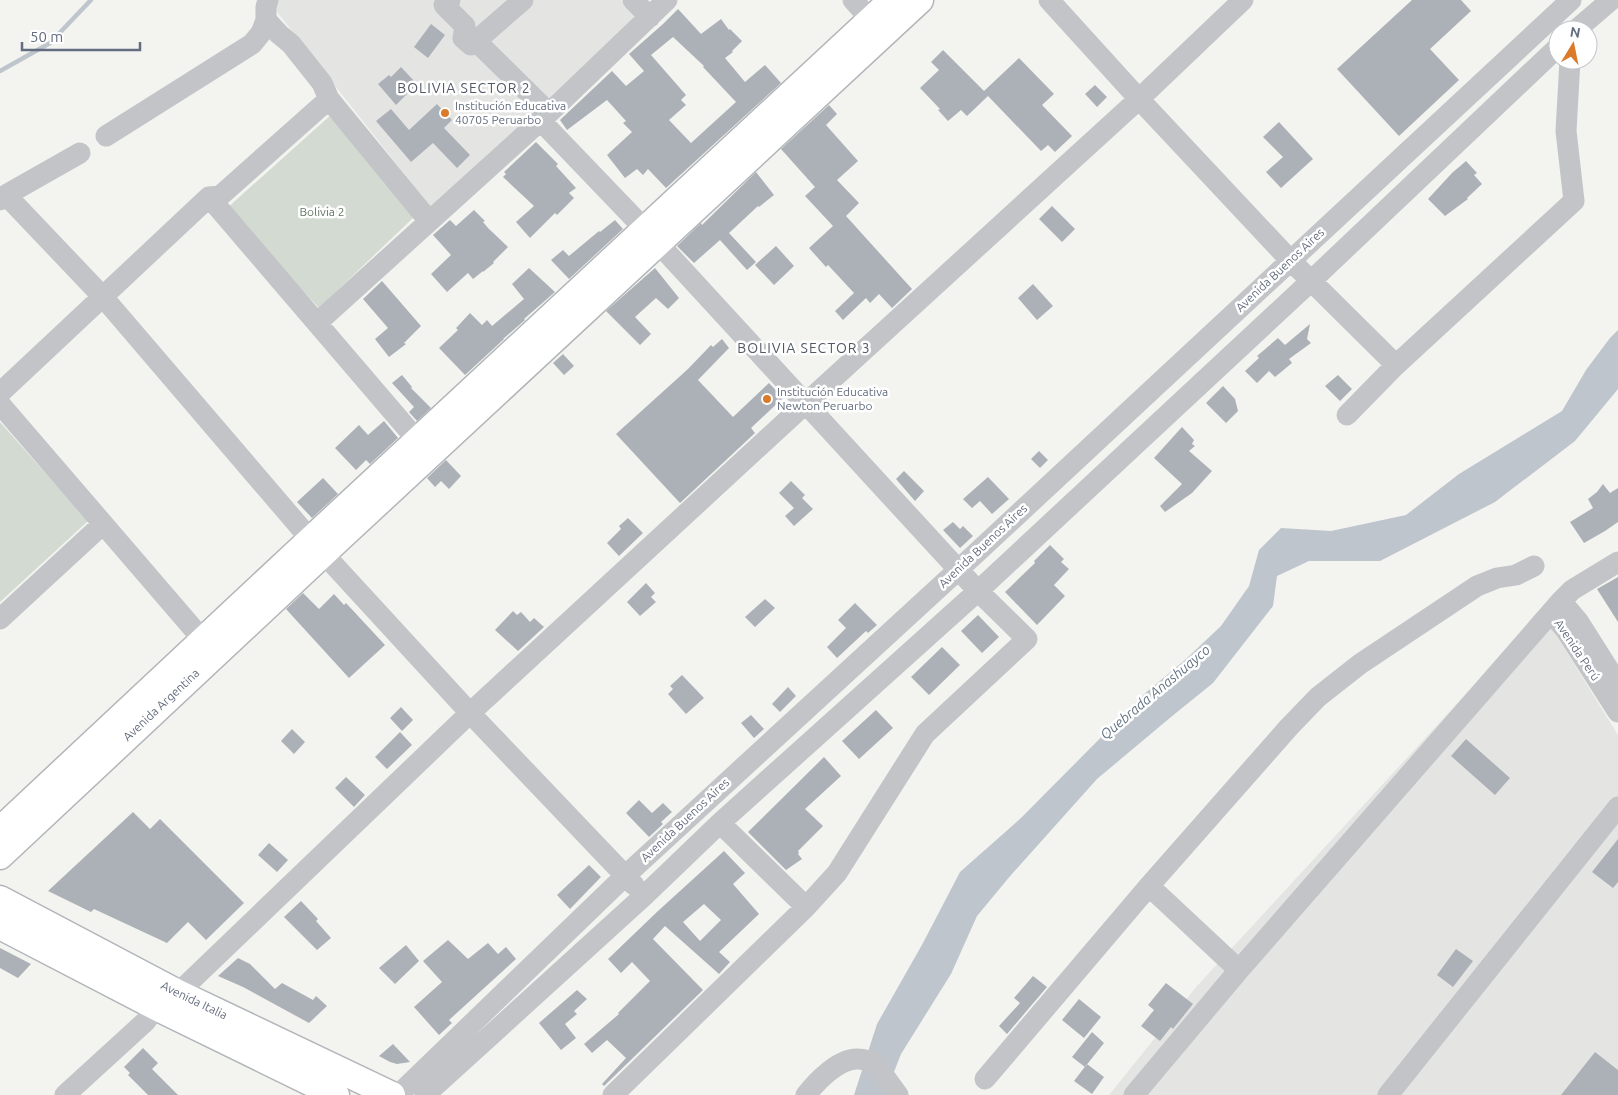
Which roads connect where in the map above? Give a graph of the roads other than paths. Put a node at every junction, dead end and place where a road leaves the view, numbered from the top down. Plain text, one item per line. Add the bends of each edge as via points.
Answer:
1 (450, 0) edge
2 (523, 0) edge
3 (633, 0) edge
4 (667, 0) edge
5 (853, 0) edge
6 (892, 0) edge
7 (920, 0) edge
8 (1049, 0) edge
9 (1242, 0) edge
10 (1571, 0) edge
11 (1611, 0) edge
12 (267, 10) edge
13 (650, 17) junction
14 (871, 20) junction
15 (1588, 20) edge
16 (476, 41) junction
17 (1548, 56) edge
18 (1569, 70) edge
19 (329, 99) junction
20 (1139, 99) junction
21 (544, 116) junction
22 (106, 136) dead end
23 (80, 153) dead end
24 (209, 197) junction
25 (3, 198) edge
26 (429, 221) junction
27 (651, 236) junction
28 (1290, 260) junction
29 (1310, 282) junction
30 (103, 297) junction
31 (317, 323) junction
32 (1396, 365) junction
33 (0, 393) edge
34 (0, 404) edge
35 (805, 404) junction
36 (1347, 415) dead end
37 (417, 440) junction
38 (103, 524) junction
39 (317, 546) junction
40 (1618, 562) edge
41 (1534, 566) dead end
42 (958, 570) junction
43 (978, 591) junction
44 (1556, 607) junction
45 (0, 619) edge
46 (203, 640) junction
47 (1618, 684) edge
48 (1618, 712) edge
49 (470, 713) junction
50 (1618, 807) edge
51 (720, 823) junction
52 (0, 830) edge
53 (0, 856) edge
54 (625, 876) junction
55 (1149, 886) junction
56 (645, 895) junction
57 (0, 899) edge
58 (806, 907) junction
59 (0, 926) edge
60 (1239, 970) junction
61 (178, 992) junction
62 (156, 1007) junction
63 (985, 1079) dead end
64 (65, 1095) edge
65 (336, 1095) edge
66 (392, 1095) edge
67 (398, 1095) edge
68 (425, 1095) edge
69 (613, 1095) edge
70 (806, 1095) edge
71 (898, 1095) edge
72 (1134, 1095) edge
73 (1388, 1095) edge

1 - 16 street via 444,5 465,26 463,38 471,45
2 - 16 street
3 - 13 street
4 - 13 street
5 - 14 street
6 - 14 main road
7 - 27 main road
8 - 20 street
9 - 20 street
10 - 28 street, Avenida Buenos Aires
11 - 15 street
12 - 19 street via 279,34 292,44 322,83
12 - 22 street via 261,33 252,44
13 - 21 street
14 - 27 main road
16 - 21 street
17 - 29 street
18 - 32 street via 1566,131 1574,200
19 - 24 street via 220,196
19 - 26 street
20 - 28 street
20 - 35 street
21 - 26 street
21 - 27 street
23 - 25 street
24 - 30 street
24 - 31 street
25 - 30 street
26 - 31 street
27 - 35 street
27 - 37 main road
27 - 39 main road
28 - 29 street
28 - 42 street, Avenida Buenos Aires
29 - 32 street
29 - 43 street
30 - 33 street
30 - 39 street
31 - 37 street
32 - 36 street
34 - 38 street
35 - 42 street
35 - 49 street
37 - 39 main road
38 - 45 street
38 - 46 street
39 - 46 main road, Avenida Argentina
39 - 49 street
39 - 53 main road, Avenida Argentina
40 - 44 street via 1572,590
41 - 55 street via 1516,575 1477,586 1360,664 1326,691 1289,727
42 - 43 street
42 - 54 street, Avenida Buenos Aires
43 - 51 street
43 - 58 street via 1027,640 925,734 837,873
44 - 47 street, Avenida Perú via 1578,621
44 - 48 street, Avenida Perú via 1565,629
44 - 60 street
46 - 52 main road, Avenida Argentina
49 - 54 street
49 - 61 street
50 - 73 street
51 - 56 street
51 - 58 street
54 - 56 street
54 - 67 street, Avenida Buenos Aires
55 - 60 street
55 - 63 street
56 - 68 street
57 - 61 main road, Avenida Italia
58 - 69 street
59 - 62 main road, Avenida Italia
60 - 72 street
61 - 66 main road, Avenida Italia
62 - 64 street via 146,1021
62 - 65 main road, Avenida Italia
70 - 71 street via 843,1062 858,1059 874,1062

